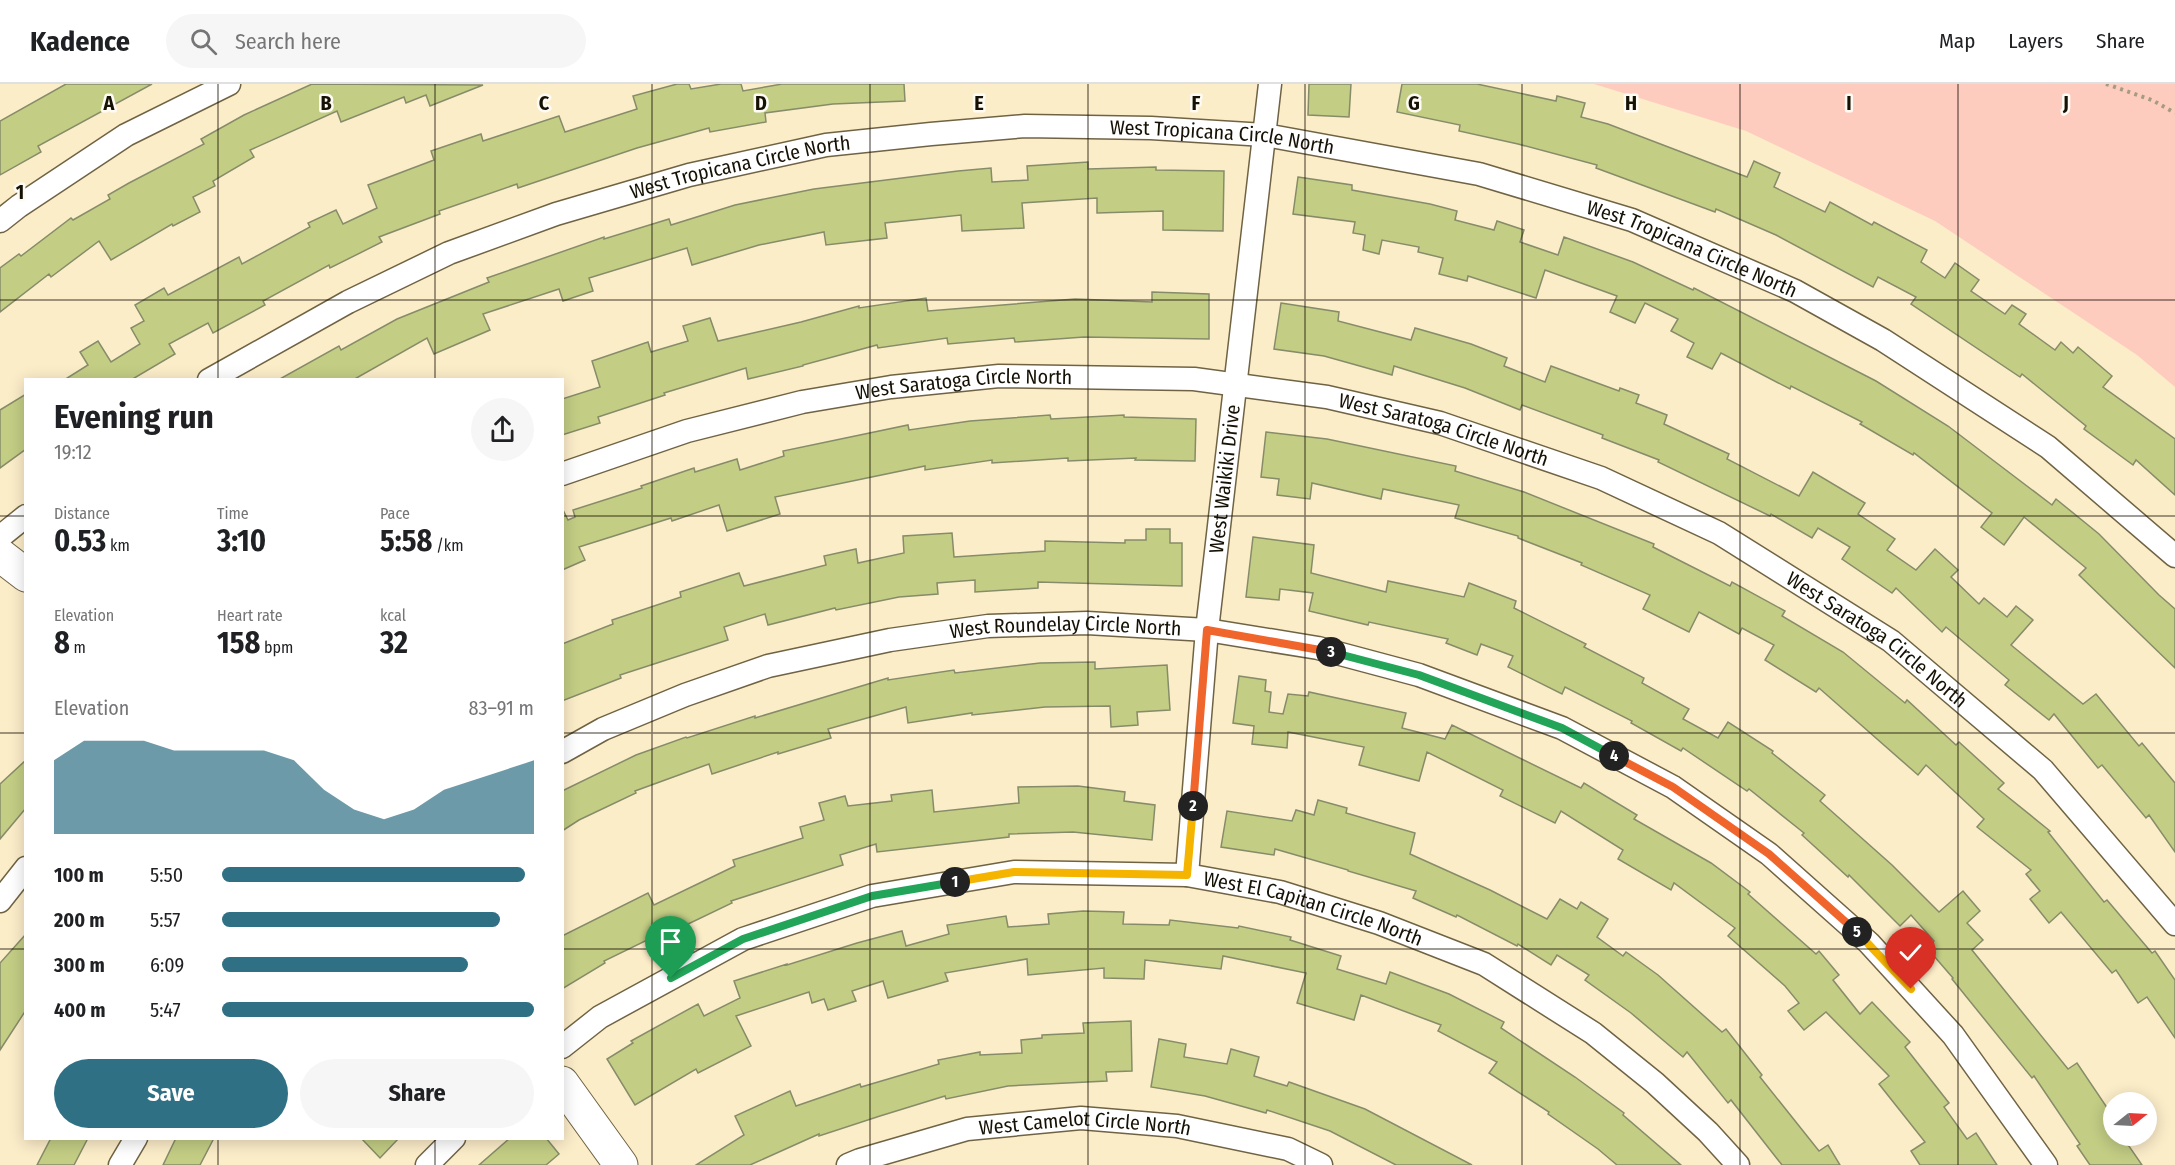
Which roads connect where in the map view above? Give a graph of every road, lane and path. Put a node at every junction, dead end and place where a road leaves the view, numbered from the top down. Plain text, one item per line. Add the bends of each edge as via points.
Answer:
1 (229, 84) edge
2 (1270, 84) edge
3 (2106, 84) edge
4 (2175, 113) edge
5 (1265, 135) junction
6 (0, 221) edge
7 (213, 378) edge
8 (1234, 384) junction
9 (564, 473) edge
10 (24, 518) edge
11 (0, 537) edge
12 (0, 555) edge
13 (2175, 556) edge
14 (24, 573) edge
15 (1207, 630) junction
16 (564, 751) edge
17 (24, 871) edge
18 (1187, 875) junction
19 (0, 901) edge
20 (2175, 924) edge
21 (564, 1045) edge
22 (564, 1086) edge
23 (135, 1140) edge
24 (452, 1140) edge
25 (120, 1165) edge
26 (427, 1165) edge
27 (621, 1165) edge
28 (848, 1165) edge
29 (1321, 1165) edge
30 (1738, 1165) edge
31 (2046, 1165) edge

1 - 6 street via 126,135
2 - 5 street, West Waikiki Drive
3 - 4 path via 2152,100
5 - 7 street, West Tropicana Circle North via 1026,126 826,145 689,175 556,214 449,253 348,302
5 - 8 street, West Waikiki Drive
5 - 13 street, West Tropicana Circle North via 1479,174 1632,220 1795,291 1883,340 2048,447
8 - 9 street, West Saratoga Circle North via 1194,379 999,376 891,387 802,402 687,431
8 - 15 street, West Waikiki Drive
8 - 20 street, West Saratoga Circle North via 1327,397 1440,423 1601,478 1719,533 1891,641 2034,762
10 - 11 street
12 - 14 street
15 - 16 street, West Roundelay Circle North via 1087,623 988,626 890,640 768,666 603,729
15 - 18 street, West Waikiki Drive
15 - 31 street, West Roundelay Circle North via 1318,648 1419,675 1562,728 1673,787 1769,854 1869,943 1953,1035
17 - 19 street
18 - 21 street, West El Capitan Circle North via 1014,872 872,896 743,939 600,1017
18 - 30 street, West El Capitan Circle North via 1280,892 1379,923 1484,964 1602,1040 1655,1083
22 - 27 street
23 - 25 street
24 - 26 street
28 - 29 street, West Camelot Circle North via 967,1130 1081,1118 1177,1126 1288,1149

